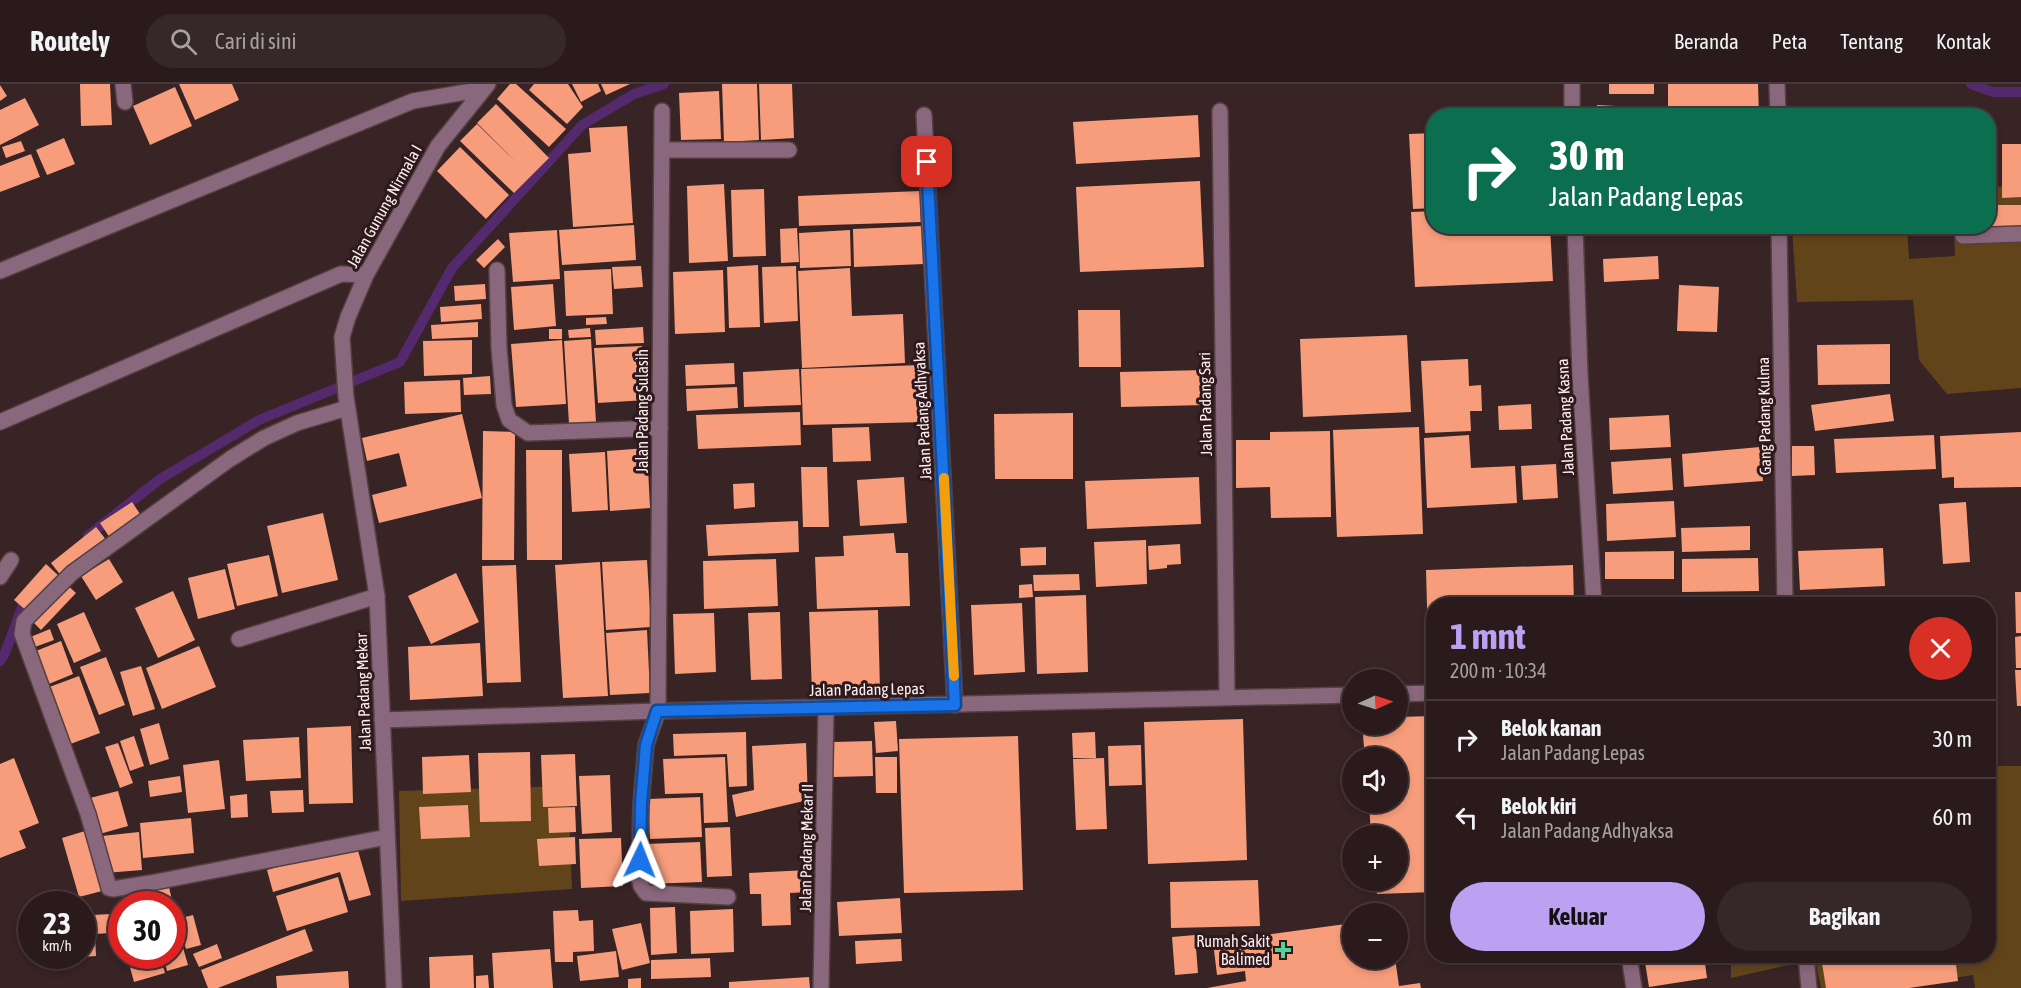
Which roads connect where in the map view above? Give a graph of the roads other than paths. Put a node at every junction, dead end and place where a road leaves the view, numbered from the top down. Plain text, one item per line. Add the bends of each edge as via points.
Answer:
1 (123, 84) edge
2 (1572, 84) edge
3 (1777, 84) edge
4 (485, 86) edge
5 (125, 102) dead end
6 (1572, 108) edge
7 (1778, 108) edge
8 (662, 111) dead end
9 (1220, 111) dead end
10 (924, 115) dead end
11 (662, 150) junction
12 (789, 150) dead end
13 (1575, 234) edge
14 (1779, 234) edge
15 (2021, 234) edge
16 (1963, 236) dead end
17 (498, 270) dead end
18 (0, 271) edge
19 (366, 274) junction
20 (346, 402) junction
21 (0, 422) edge
22 (660, 429) junction
23 (10, 560) dead end
24 (0, 577) edge
25 (377, 596) junction
26 (1594, 597) edge
27 (1785, 597) edge
28 (239, 639) dead end
29 (1426, 693) edge
30 (1408, 694) edge
31 (1342, 695) edge
32 (1227, 697) junction
33 (955, 705) junction
34 (826, 708) junction
35 (657, 711) junction
36 (382, 720) junction
37 (387, 837) junction
38 (728, 897) dead end
39 (1630, 963) edge
40 (1807, 963) edge
41 (394, 988) edge
42 (821, 988) edge
43 (1634, 988) edge
44 (1809, 988) edge

1 - 5 street
2 - 6 street
3 - 7 street
4 - 18 street via 413,100
4 - 19 street, Jalan Gunung Nirmala I via 438,146
8 - 11 street, Jalan Padang Sulasih
9 - 32 street, Jalan Padang Sari
10 - 33 street, Jalan Padang Adhyaksa
11 - 12 street
11 - 22 street, Jalan Padang Sulasih
13 - 26 street, Jalan Padang Kasna
14 - 27 street, Gang Padang Kulma
15 - 16 street
17 - 22 street via 499,348 509,420 528,433
19 - 20 street, Jalan Gunung Nirmala I via 342,337
19 - 21 street via 341,274
20 - 25 street, Jalan Padang Mekar
20 - 37 street via 264,438 230,459 72,573 24,621 22,634 88,814 109,888
22 - 35 street, Jalan Padang Sulasih
23 - 24 street
25 - 28 street
25 - 36 street, Jalan Padang Mekar
29 - 30 street
31 - 32 street, Jalan Padang Lepas
32 - 33 street, Jalan Padang Lepas
33 - 34 street, Jalan Padang Lepas
34 - 35 street, Jalan Padang Lepas
34 - 42 street, Jalan Padang Mekar II
35 - 36 street, Jalan Padang Lepas
35 - 38 street, Jalan Padang Sulasih via 646,745 641,886 646,893
36 - 37 street, Jalan Padang Mekar
37 - 41 street, Jalan Padang Mekar
39 - 43 street
40 - 44 street

